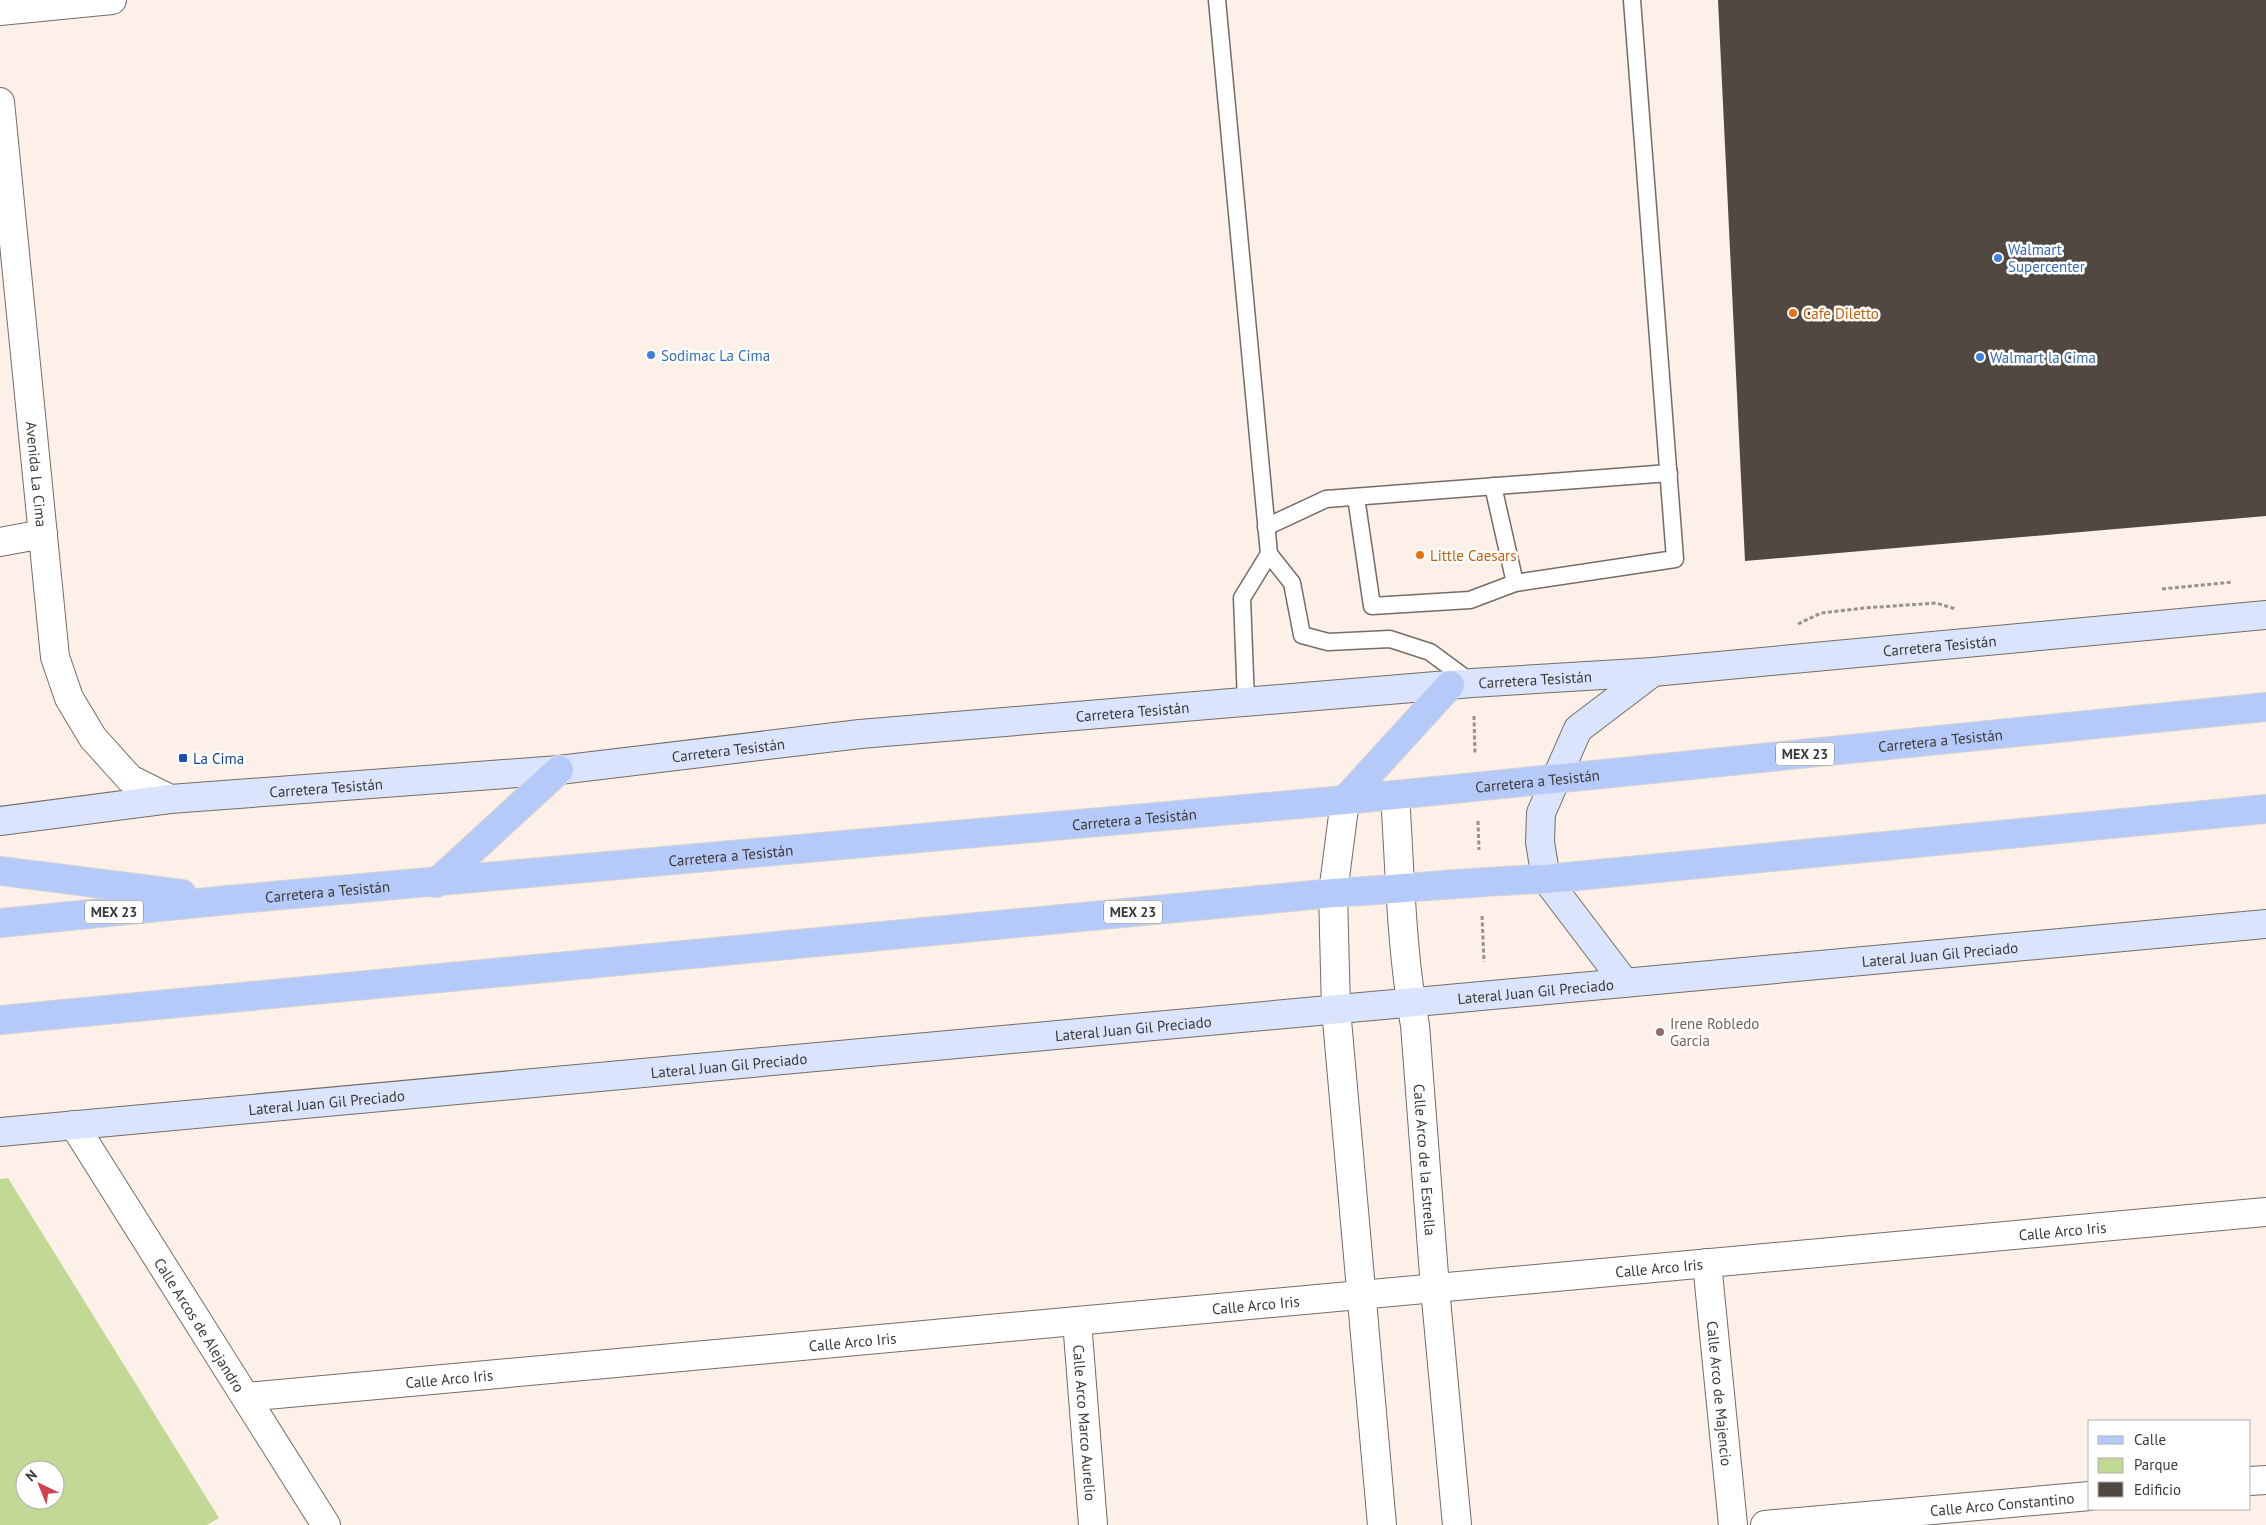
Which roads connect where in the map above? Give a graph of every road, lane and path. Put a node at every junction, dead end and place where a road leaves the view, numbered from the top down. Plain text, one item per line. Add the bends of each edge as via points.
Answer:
1 (112, 0) edge
2 (1217, 0) edge
3 (1632, 0) edge
4 (0, 10) edge
5 (0, 102) edge
6 (1668, 473) junction
7 (1493, 486) junction
8 (1356, 497) junction
9 (1266, 527) junction
10 (43, 534) junction
11 (0, 542) edge
12 (1269, 554) junction
13 (1515, 583) junction
14 (2266, 615) edge
15 (1653, 672) junction
16 (1461, 684) junction
17 (1246, 702) junction
18 (2266, 707) edge
19 (559, 770) junction
20 (1555, 779) junction
21 (1476, 786) junction
22 (1395, 795) junction
23 (170, 799) junction
24 (1345, 800) junction
25 (2266, 809) edge
26 (0, 821) edge
27 (0, 871) edge
28 (1546, 879) junction
29 (1480, 881) junction
30 (436, 882) junction
31 (1401, 889) junction
32 (1333, 893) junction
33 (228, 900) junction
34 (0, 923) edge
35 (2266, 924) edge
36 (1625, 982) junction
37 (1485, 995) junction
38 (1411, 1002) junction
39 (1336, 1009) junction
40 (0, 1020) edge
41 (74, 1125) junction
42 (0, 1132) edge
43 (2266, 1212) edge
44 (1707, 1263) junction
45 (1435, 1288) junction
46 (1363, 1295) junction
47 (1077, 1321) junction
48 (246, 1397) junction
49 (2266, 1480) edge
50 (2251, 1481) edge
51 (2088, 1496) edge
52 (326, 1525) edge
53 (1093, 1525) edge
54 (1382, 1525) edge
55 (1457, 1525) edge
56 (1733, 1525) edge
57 (1765, 1525) edge

1 - 4 street
2 - 9 lane
3 - 6 lane
5 - 10 street, Avenida La Cima
6 - 7 lane
6 - 13 lane via 1675,559
7 - 8 lane
7 - 13 lane
8 - 9 lane via 1326,498
8 - 13 lane via 1372,606 1470,600
9 - 12 lane
10 - 11 street
10 - 23 street, Avenida La Cima via 54,657 69,698 93,738 130,779
12 - 16 lane via 1292,583 1302,635 1328,642 1390,639 1430,652
12 - 17 lane via 1242,598
14 - 15 main road, Carretera Tesistán
15 - 16 main road, Carretera Tesistán
15 - 20 main road via 1578,730
16 - 17 main road, Carretera Tesistán
16 - 21 path
16 - 24 main road
17 - 19 main road, Carretera Tesistán via 860,734
18 - 20 main road, Carretera a Tesistán / MEX 23
19 - 23 main road, Carretera Tesistán
19 - 30 main road
20 - 21 main road, Carretera a Tesistán / MEX 23
20 - 28 main road via 1541,813 1540,842
21 - 22 main road, Carretera a Tesistán / MEX 23
21 - 29 path
22 - 24 main road, Carretera a Tesistán / MEX 23
22 - 31 street, Calle Arco de la Estrella
23 - 26 main road, Carretera Tesistán
24 - 30 main road, Carretera a Tesistán / MEX 23
24 - 32 street
25 - 28 main road, MEX 23
27 - 33 main road
28 - 29 main road, MEX 23
28 - 36 main road
29 - 31 main road, MEX 23
29 - 37 path
30 - 33 main road, Carretera a Tesistán / MEX 23
31 - 32 main road, MEX 23
31 - 38 street, Calle Arco de la Estrella
32 - 39 street
32 - 40 main road, MEX 23
33 - 34 main road, Carretera a Tesistán / MEX 23
35 - 36 main road, Lateral Juan Gil Preciado
36 - 37 main road, Lateral Juan Gil Preciado
37 - 38 main road, Lateral Juan Gil Preciado
38 - 39 main road, Lateral Juan Gil Preciado
38 - 45 street, Calle Arco de la Estrella
39 - 41 main road, Lateral Juan Gil Preciado
39 - 46 street
41 - 42 main road, Lateral Juan Gil Preciado
41 - 48 street, Calle Arcos de Alejandro
43 - 44 street, Calle Arco Iris
44 - 45 street, Calle Arco Iris
44 - 56 street, Calle Arco de Majencio
45 - 46 street, Calle Arco Iris
45 - 55 street, Calle Arco de la Estrella
46 - 47 street, Calle Arco Iris
46 - 54 street
47 - 48 street, Calle Arco Iris
47 - 53 street, Calle Arco Marco Aurelio
48 - 52 street, Calle Arcos de Alejandro
49 - 50 street
51 - 57 street, Calle Arco Constantino

